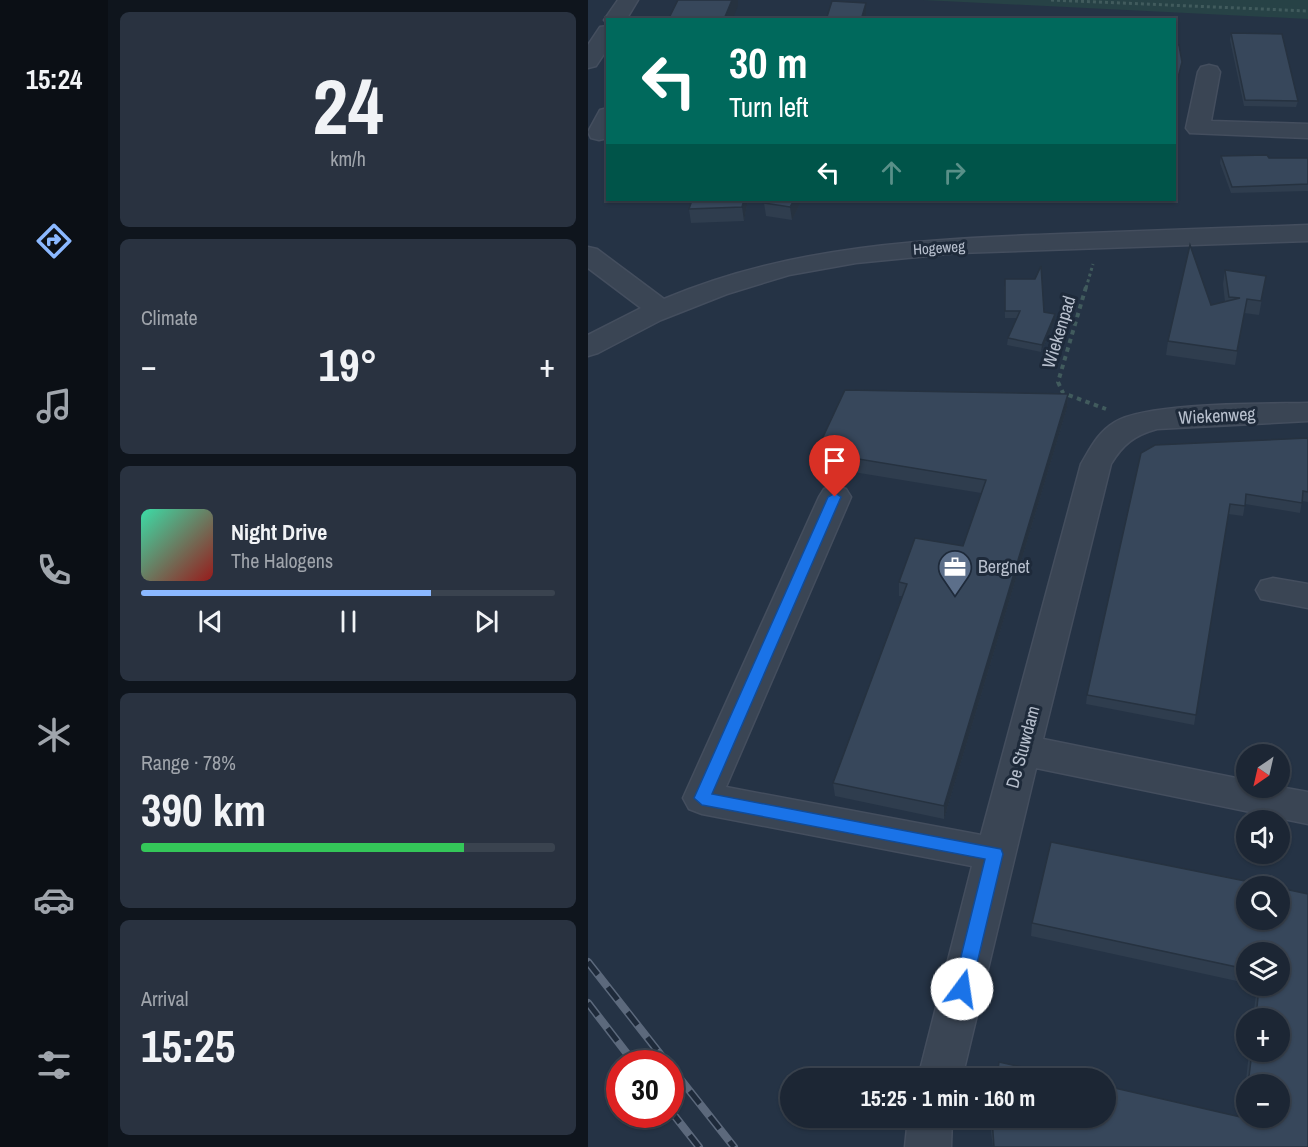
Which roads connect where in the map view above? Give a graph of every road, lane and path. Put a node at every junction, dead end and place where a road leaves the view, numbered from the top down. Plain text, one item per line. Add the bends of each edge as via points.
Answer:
1 (628, 0) edge
2 (1051, 0) edge
3 (1308, 11) edge
4 (616, 18) edge
5 (1209, 72) dead end
6 (588, 101) edge
7 (606, 102) edge
8 (1308, 131) edge
9 (1308, 233) edge
10 (1099, 240) junction
11 (588, 255) edge
12 (661, 310) junction
13 (588, 347) edge
14 (1308, 412) edge
15 (1128, 427) junction
16 (835, 497) dead end
17 (1273, 591) dead end
18 (1308, 596) edge
19 (1022, 750) junction
20 (1308, 808) edge
21 (995, 854) junction
22 (942, 1068) edge
23 (929, 1128) edge
24 (928, 1147) edge

1 - 4 street
2 - 3 path
5 - 8 street via 1198,128
6 - 7 street
9 - 10 street, Hogeweg
10 - 12 street, Hogeweg via 856,255 730,283
10 - 15 path, Wiekenpad via 1058,382 1063,393 1110,411
11 - 12 street
12 - 13 street, Hogeweg
14 - 15 street, Wiekenweg via 1156,419
15 - 19 street, De Stuwdam via 1108,441 1096,464
16 - 21 street via 702,798
17 - 18 street
19 - 20 street
19 - 21 street, De Stuwdam
21 - 22 street, De Stuwdam
23 - 24 street

